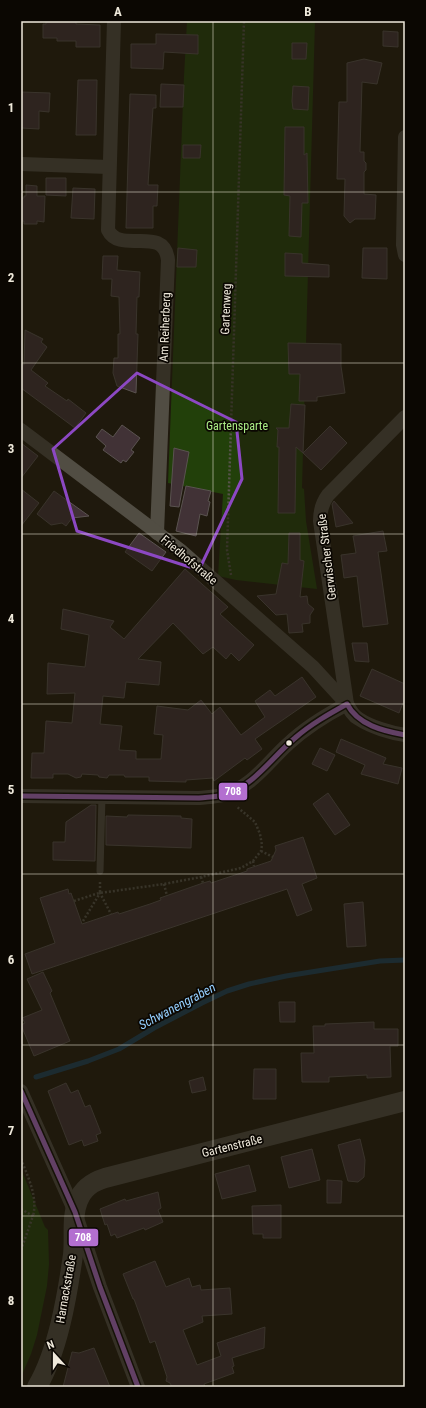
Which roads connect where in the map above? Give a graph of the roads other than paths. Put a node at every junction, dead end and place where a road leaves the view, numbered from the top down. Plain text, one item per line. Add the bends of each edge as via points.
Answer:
1 (114, 21) edge
2 (405, 137) edge
3 (21, 164) edge
4 (109, 167) junction
5 (405, 171) edge
6 (405, 255) edge
7 (405, 417) edge
8 (21, 430) edge
9 (157, 533) junction
10 (347, 704) junction
11 (405, 735) edge
12 (21, 796) edge
13 (102, 796) junction
14 (100, 871) dead end
15 (21, 1091) edge
16 (405, 1101) edge
17 (75, 1212) junction
18 (37, 1387) edge
19 (138, 1387) edge

1 - 4 street, Am Reiherberg
2 - 5 street
3 - 4 street
4 - 9 street, Am Reiherberg via 107,227 110,234 119,240 156,242 165,250 167,256
5 - 6 street
7 - 10 street, Gerwischer Straße via 328,495 321,510 320,521
8 - 9 street, Friedhofstraße
9 - 10 street, Friedhofstraße via 180,550 313,668
10 - 11 street, Friedhofstraße via 354,716 360,720
10 - 13 street via 315,723 289,743 244,786 224,795 199,798
12 - 13 street
13 - 14 lane
15 - 17 street
16 - 17 street, Gartenstraße via 95,1181 81,1194
17 - 18 street, Harnackstraße via 73,1254 56,1340
17 - 19 street

